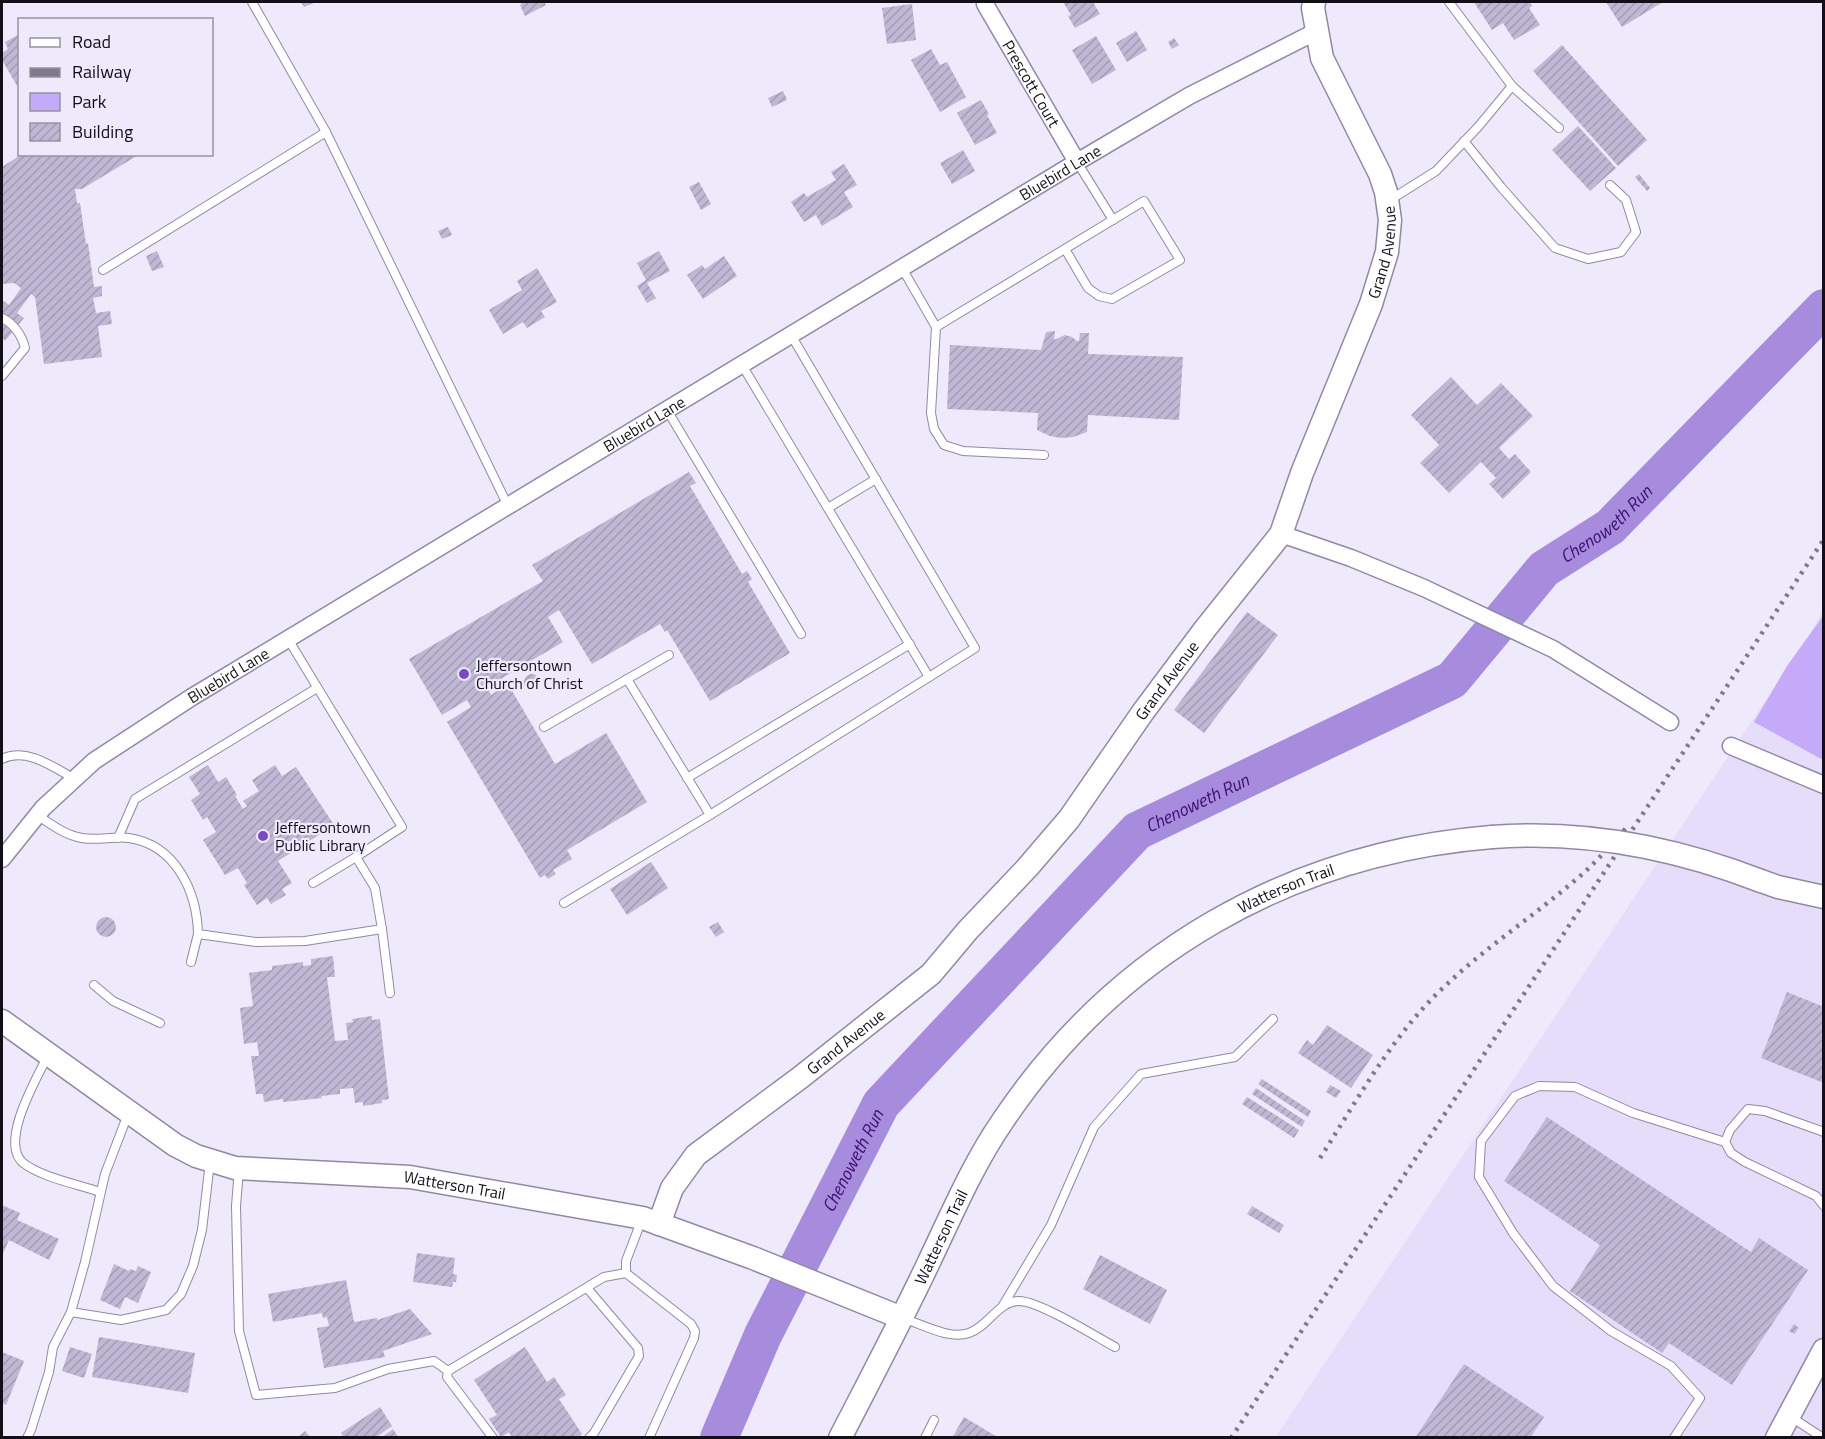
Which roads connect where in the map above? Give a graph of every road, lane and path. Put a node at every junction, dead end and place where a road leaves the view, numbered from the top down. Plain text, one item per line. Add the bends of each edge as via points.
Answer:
1 (252, 2) edge
2 (1314, 2) edge
3 (1449, 2) edge
4 (985, 4) dead end
5 (1317, 31) junction
6 (1512, 86) junction
7 (1558, 128) dead end
8 (326, 132) junction
9 (1464, 141) junction
10 (1077, 162) junction
11 (1610, 185) dead end
12 (1387, 202) junction
13 (1113, 220) junction
14 (1065, 249) junction
15 (902, 268) junction
16 (103, 270) dead end
17 (2, 318) edge
18 (936, 327) junction
19 (791, 335) junction
20 (742, 365) junction
21 (2, 376) edge
22 (667, 410) junction
23 (1044, 455) dead end
24 (876, 479) junction
25 (508, 506) junction
26 (828, 508) junction
27 (1281, 534) junction
28 (801, 634) dead end
29 (288, 639) junction
30 (910, 644) junction
31 (669, 655) dead end
32 (929, 677) junction
33 (627, 679) junction
34 (317, 688) junction
35 (1670, 722) dead end
36 (544, 727) dead end
37 (1731, 746) dead end
38 (2, 759) edge
39 (687, 778) junction
40 (75, 779) junction
41 (1824, 785) edge
42 (37, 815) junction
43 (710, 815) junction
44 (117, 838) junction
45 (356, 857) junction
46 (2, 859) edge
47 (313, 883) dead end
48 (1824, 897) edge
49 (564, 903) dead end
50 (382, 929) junction
51 (198, 934) junction
52 (190, 962) dead end
53 (94, 985) dead end
54 (390, 993) dead end
55 (1273, 1019) dead end
56 (2, 1021) edge
57 (160, 1023) dead end
58 (49, 1055) junction
59 (129, 1113) junction
60 (1824, 1132) edge
61 (1725, 1142) junction
62 (210, 1161) junction
63 (239, 1169) junction
64 (100, 1192) junction
65 (1824, 1206) edge
66 (651, 1221) junction
67 (626, 1273) junction
68 (587, 1288) junction
69 (1002, 1307) junction
70 (71, 1312) junction
71 (902, 1318) junction
72 (1115, 1347) dead end
73 (1824, 1350) edge
74 (448, 1371) junction
75 (1788, 1415) junction
76 (934, 1420) dead end
77 (27, 1437) edge
78 (493, 1437) edge
79 (589, 1437) edge
80 (649, 1437) edge
81 (840, 1437) edge
82 (925, 1437) edge
83 (1674, 1437) edge
84 (1777, 1437) edge
85 (1823, 1437) edge

1 - 8 lane
2 - 5 main road, Grand Avenue
3 - 6 lane
4 - 10 street, Prescott Court
5 - 10 street, Bluebird Lane via 1189,96
5 - 12 main road, Grand Avenue via 1322,58 1380,174
6 - 7 lane
6 - 9 lane
8 - 16 lane
8 - 25 lane
9 - 11 lane via 1555,248 1588,259 1621,252 1636,231 1626,200
9 - 12 lane via 1436,171
10 - 13 lane
10 - 15 street, Bluebird Lane
12 - 27 main road, Grand Avenue via 1387,252 1371,304 1302,472
13 - 14 lane
13 - 14 lane via 1144,201 1180,260 1112,299 1088,288
14 - 18 lane
15 - 18 lane
15 - 19 street, Bluebird Lane
17 - 21 lane via 10,321 25,348
18 - 23 lane via 931,413 934,429 944,445 963,452
19 - 20 street, Bluebird Lane
19 - 24 lane
20 - 22 street, Bluebird Lane
20 - 26 lane
22 - 25 street, Bluebird Lane
22 - 28 lane
24 - 26 lane
24 - 32 lane via 975,648
25 - 29 street, Bluebird Lane
26 - 30 lane
27 - 35 street via 1424,588 1553,649
27 - 66 main road, Grand Avenue via 1184,657 1069,819 931,974 696,1155
29 - 34 lane
29 - 40 street, Bluebird Lane via 113,748
30 - 32 lane
30 - 39 lane
31 - 33 lane
32 - 43 lane
33 - 36 lane
33 - 39 lane
34 - 44 lane via 135,799
34 - 45 lane via 402,828
37 - 41 street
38 - 40 lane via 28,756
39 - 43 lane
40 - 42 street, Bluebird Lane
42 - 44 lane via 65,834 84,839
42 - 46 street, Bluebird Lane
43 - 49 lane
44 - 51 lane via 146,843 168,856 193,896
45 - 47 lane
45 - 50 lane via 375,888
48 - 71 main road, Watterson Trail, bridge via 1778,887 1727,867 1624,843 1564,837 1492,837 1400,850 1346,863 1245,904 1142,970 1069,1036 1033,1078 976,1165
50 - 51 lane via 305,941 256,942
50 - 54 lane
51 - 52 lane
53 - 57 lane via 113,1001
55 - 69 lane via 1235,1057 1141,1074 1094,1127 1051,1225
56 - 58 main road, Watterson Trail
58 - 59 main road, Watterson Trail
58 - 64 lane via 18,1116 12,1144 21,1161 41,1172
59 - 62 main road, Watterson Trail via 175,1145
59 - 64 lane
60 - 61 lane via 1765,1111 1748,1109
61 - 65 lane via 1738,1158 1816,1196
61 - 83 lane via 1633,1113 1575,1087 1539,1086 1515,1096 1481,1142 1479,1177 1513,1233 1553,1286 1611,1331 1671,1366 1701,1398
62 - 63 main road, Watterson Trail
62 - 70 lane via 202,1230 181,1294 166,1310 122,1320
63 - 66 main road, Watterson Trail via 410,1177
63 - 74 lane via 239,1331 255,1395 335,1388 388,1369 434,1362
64 - 70 lane
66 - 67 lane via 626,1261
66 - 71 main road, Watterson Trail
67 - 68 lane via 604,1277
67 - 80 lane via 695,1331
68 - 74 lane
68 - 79 lane via 639,1352
69 - 71 lane via 969,1333 948,1334
69 - 72 lane via 1018,1300 1036,1304
70 - 77 lane via 53,1347 49,1372
71 - 81 main road
73 - 75 main road
74 - 78 lane via 447,1377
75 - 84 main road
75 - 85 lane
76 - 82 lane

